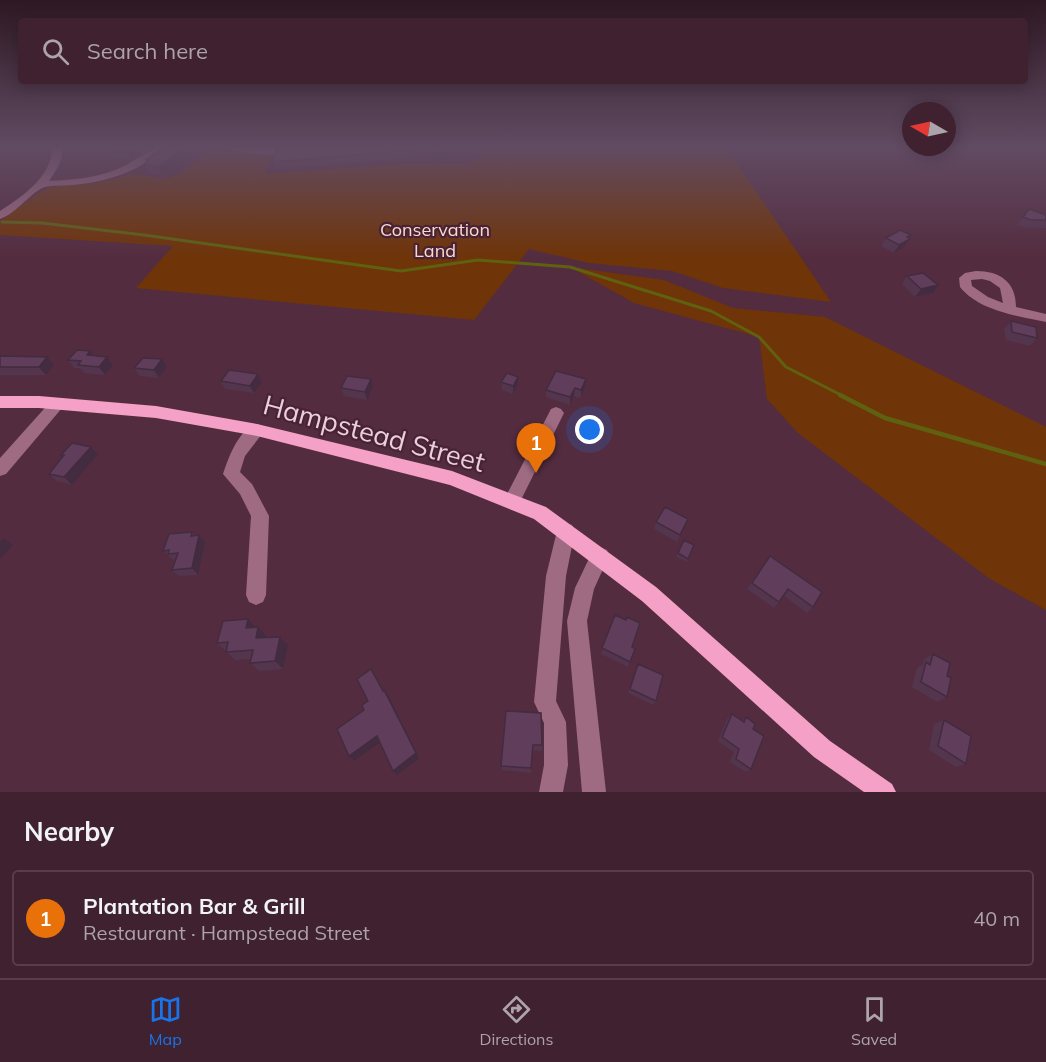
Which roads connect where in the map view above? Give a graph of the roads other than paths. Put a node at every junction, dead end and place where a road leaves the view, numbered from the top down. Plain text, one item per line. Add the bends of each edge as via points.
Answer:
1 (40, 184) edge
2 (0, 216) edge
3 (1010, 310) dead end
4 (1046, 318) edge
5 (0, 402) edge
6 (57, 404) junction
7 (556, 413) dead end
8 (257, 430) junction
9 (0, 468) edge
10 (512, 501) junction
11 (566, 531) junction
12 (600, 556) junction
13 (256, 595) dead end
14 (551, 792) edge
15 (594, 792) edge
16 (884, 792) edge

1 - 2 street
3 - 4 street
5 - 6 main road, Hampstead Street
6 - 8 main road, Hampstead Street via 156,412
6 - 9 street
7 - 10 street
8 - 10 main road, Hampstead Street via 452,478
8 - 13 street via 238,453 231,474 246,489 260,516
10 - 11 main road, Hampstead Street via 540,513
11 - 12 main road, Hampstead Street
11 - 14 street via 556,576 545,702 555,722 556,765
12 - 15 street via 585,588 577,621
12 - 16 main road, Hampstead Street via 649,594 822,749

